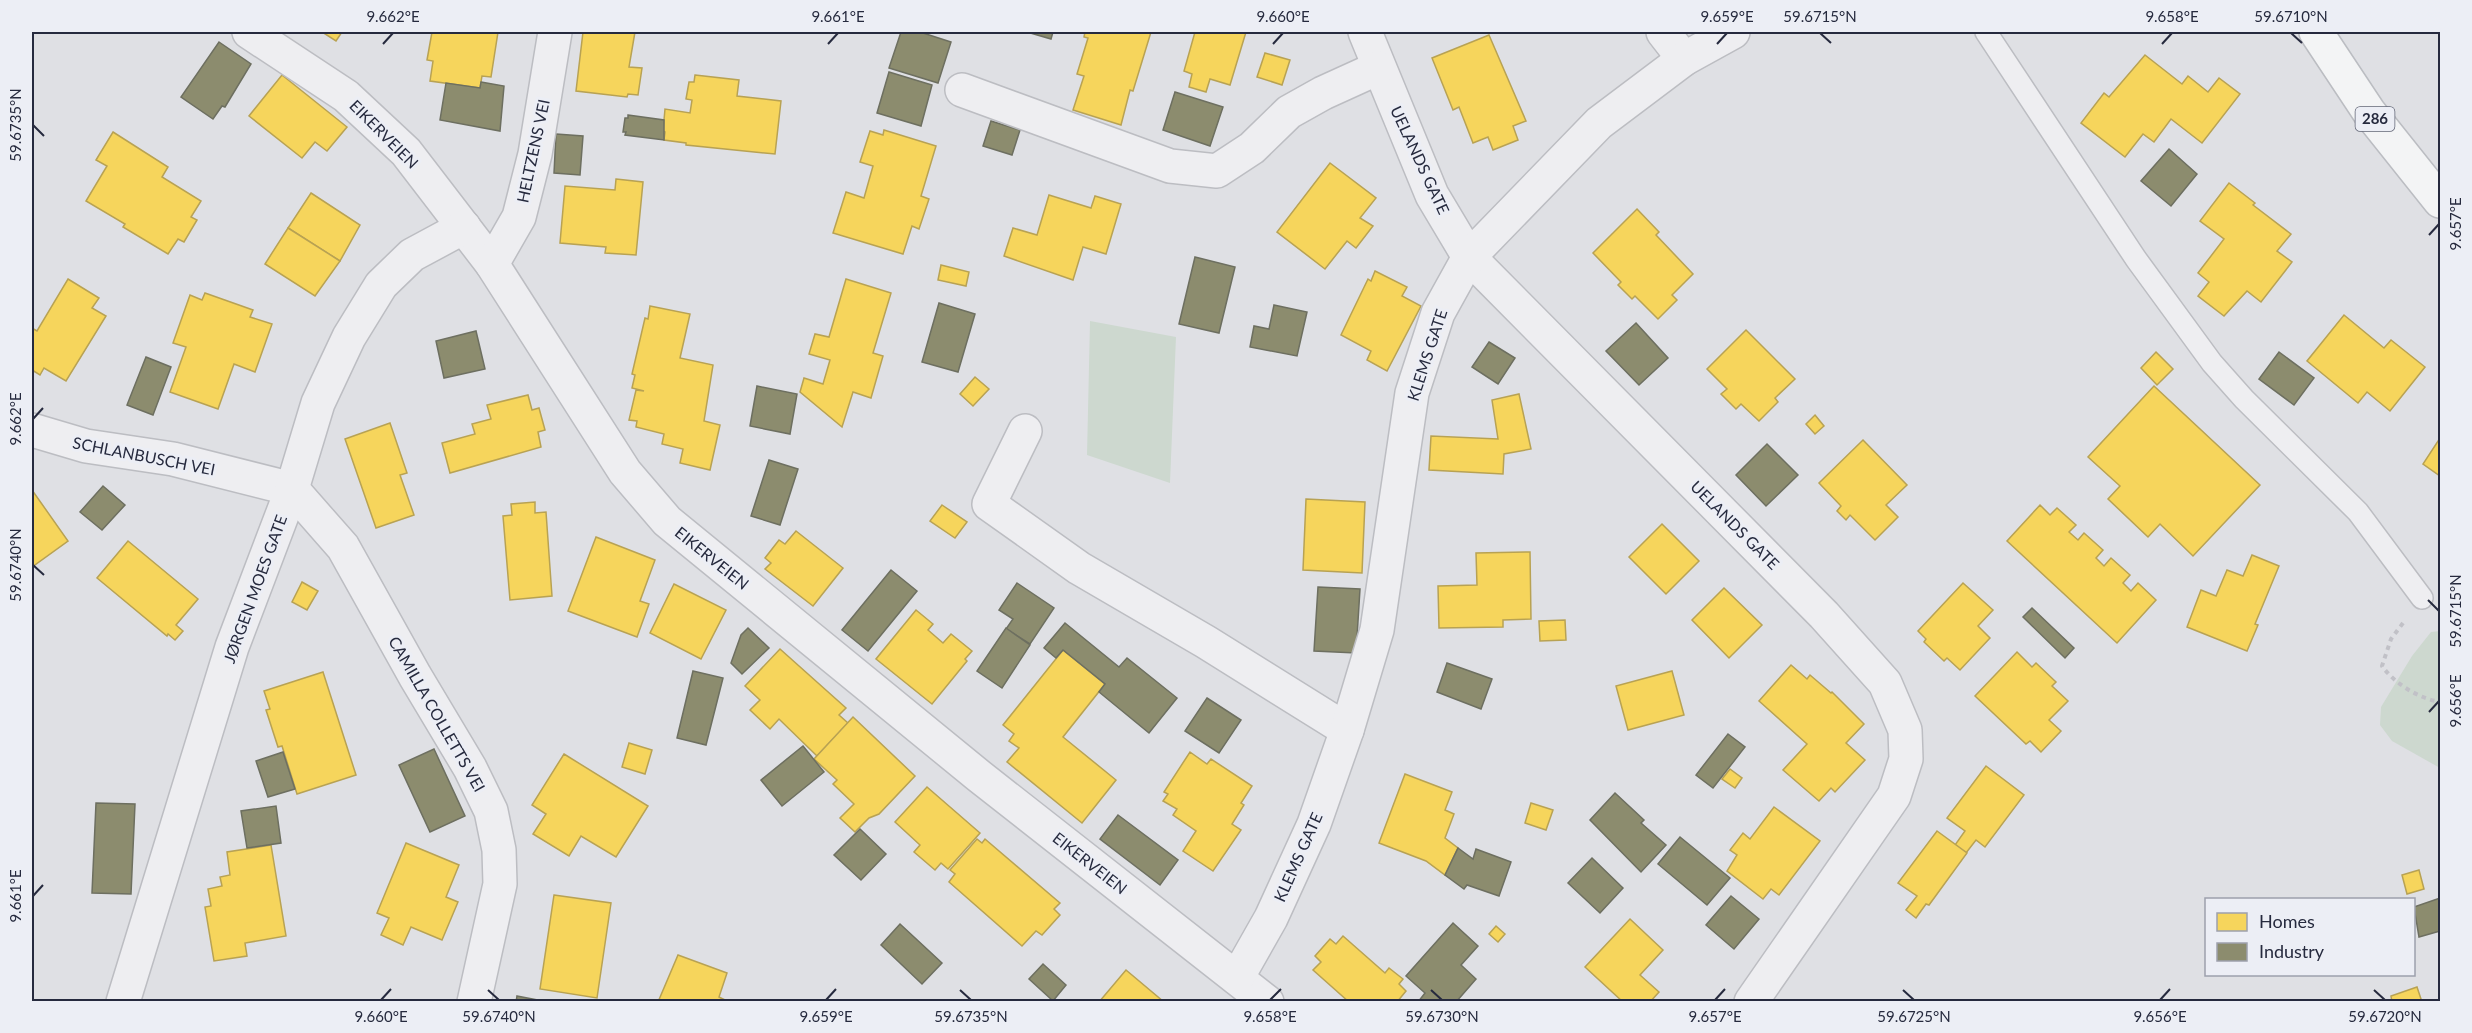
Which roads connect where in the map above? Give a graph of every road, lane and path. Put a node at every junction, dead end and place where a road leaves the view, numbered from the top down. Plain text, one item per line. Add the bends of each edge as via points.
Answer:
1 (249, 32) edge
2 (555, 32) edge
3 (1365, 32) edge
4 (1663, 32) edge
5 (1734, 32) edge
6 (1986, 32) edge
7 (2316, 32) edge
8 (1684, 59) junction
9 (1378, 68) junction
10 (962, 90) dead end
11 (2440, 201) edge
12 (464, 227) junction
13 (1469, 257) junction
14 (492, 264) junction
15 (32, 430) edge
16 (1025, 431) dead end
17 (292, 489) junction
18 (2422, 598) joint
19 (2440, 702) edge
20 (1347, 730) junction
21 (1237, 978) junction
22 (123, 1002) edge
23 (474, 1002) edge
24 (1267, 1002) edge
25 (1751, 1002) edge

1 - 12 street, EIKERVEIEN via 346,96 406,152
2 - 14 street, HELTZENS VEI via 535,154 519,217
3 - 9 street, UELANDS GATE
4 - 8 street
5 - 8 street, KLEMS GATE
6 - 18 lane via 2136,259 2212,363 2358,512
7 - 11 main road, 286 via 2369,112
8 - 13 street, KLEMS GATE via 1599,123
9 - 10 street via 1289,112 1252,148 1217,171 1170,166
9 - 13 street, UELANDS GATE via 1432,195
12 - 14 street, EIKERVEIEN
12 - 17 street, JØRGEN MOES GATE via 412,255 381,285 349,337 318,403
13 - 20 street, KLEMS GATE via 1438,313 1412,393 1377,630
13 - 25 street, UELANDS GATE via 1824,615 1885,682 1905,730 1906,759 1894,795
14 - 21 street, EIKERVEIEN via 625,472 667,521 979,776
15 - 17 street, SCHLANBUSCH VEI via 86,446 173,459
16 - 20 street via 990,504 1079,568
17 - 22 street, JØRGEN MOES GATE via 232,647
17 - 23 street, CAMILLA COLLETTS VEI via 343,547 491,811 499,850 500,884
18 - 19 path via 2391,639 2382,666 2392,679 2427,700
20 - 21 street, KLEMS GATE via 1314,824 1271,918
21 - 24 street, EIKERVEIEN

